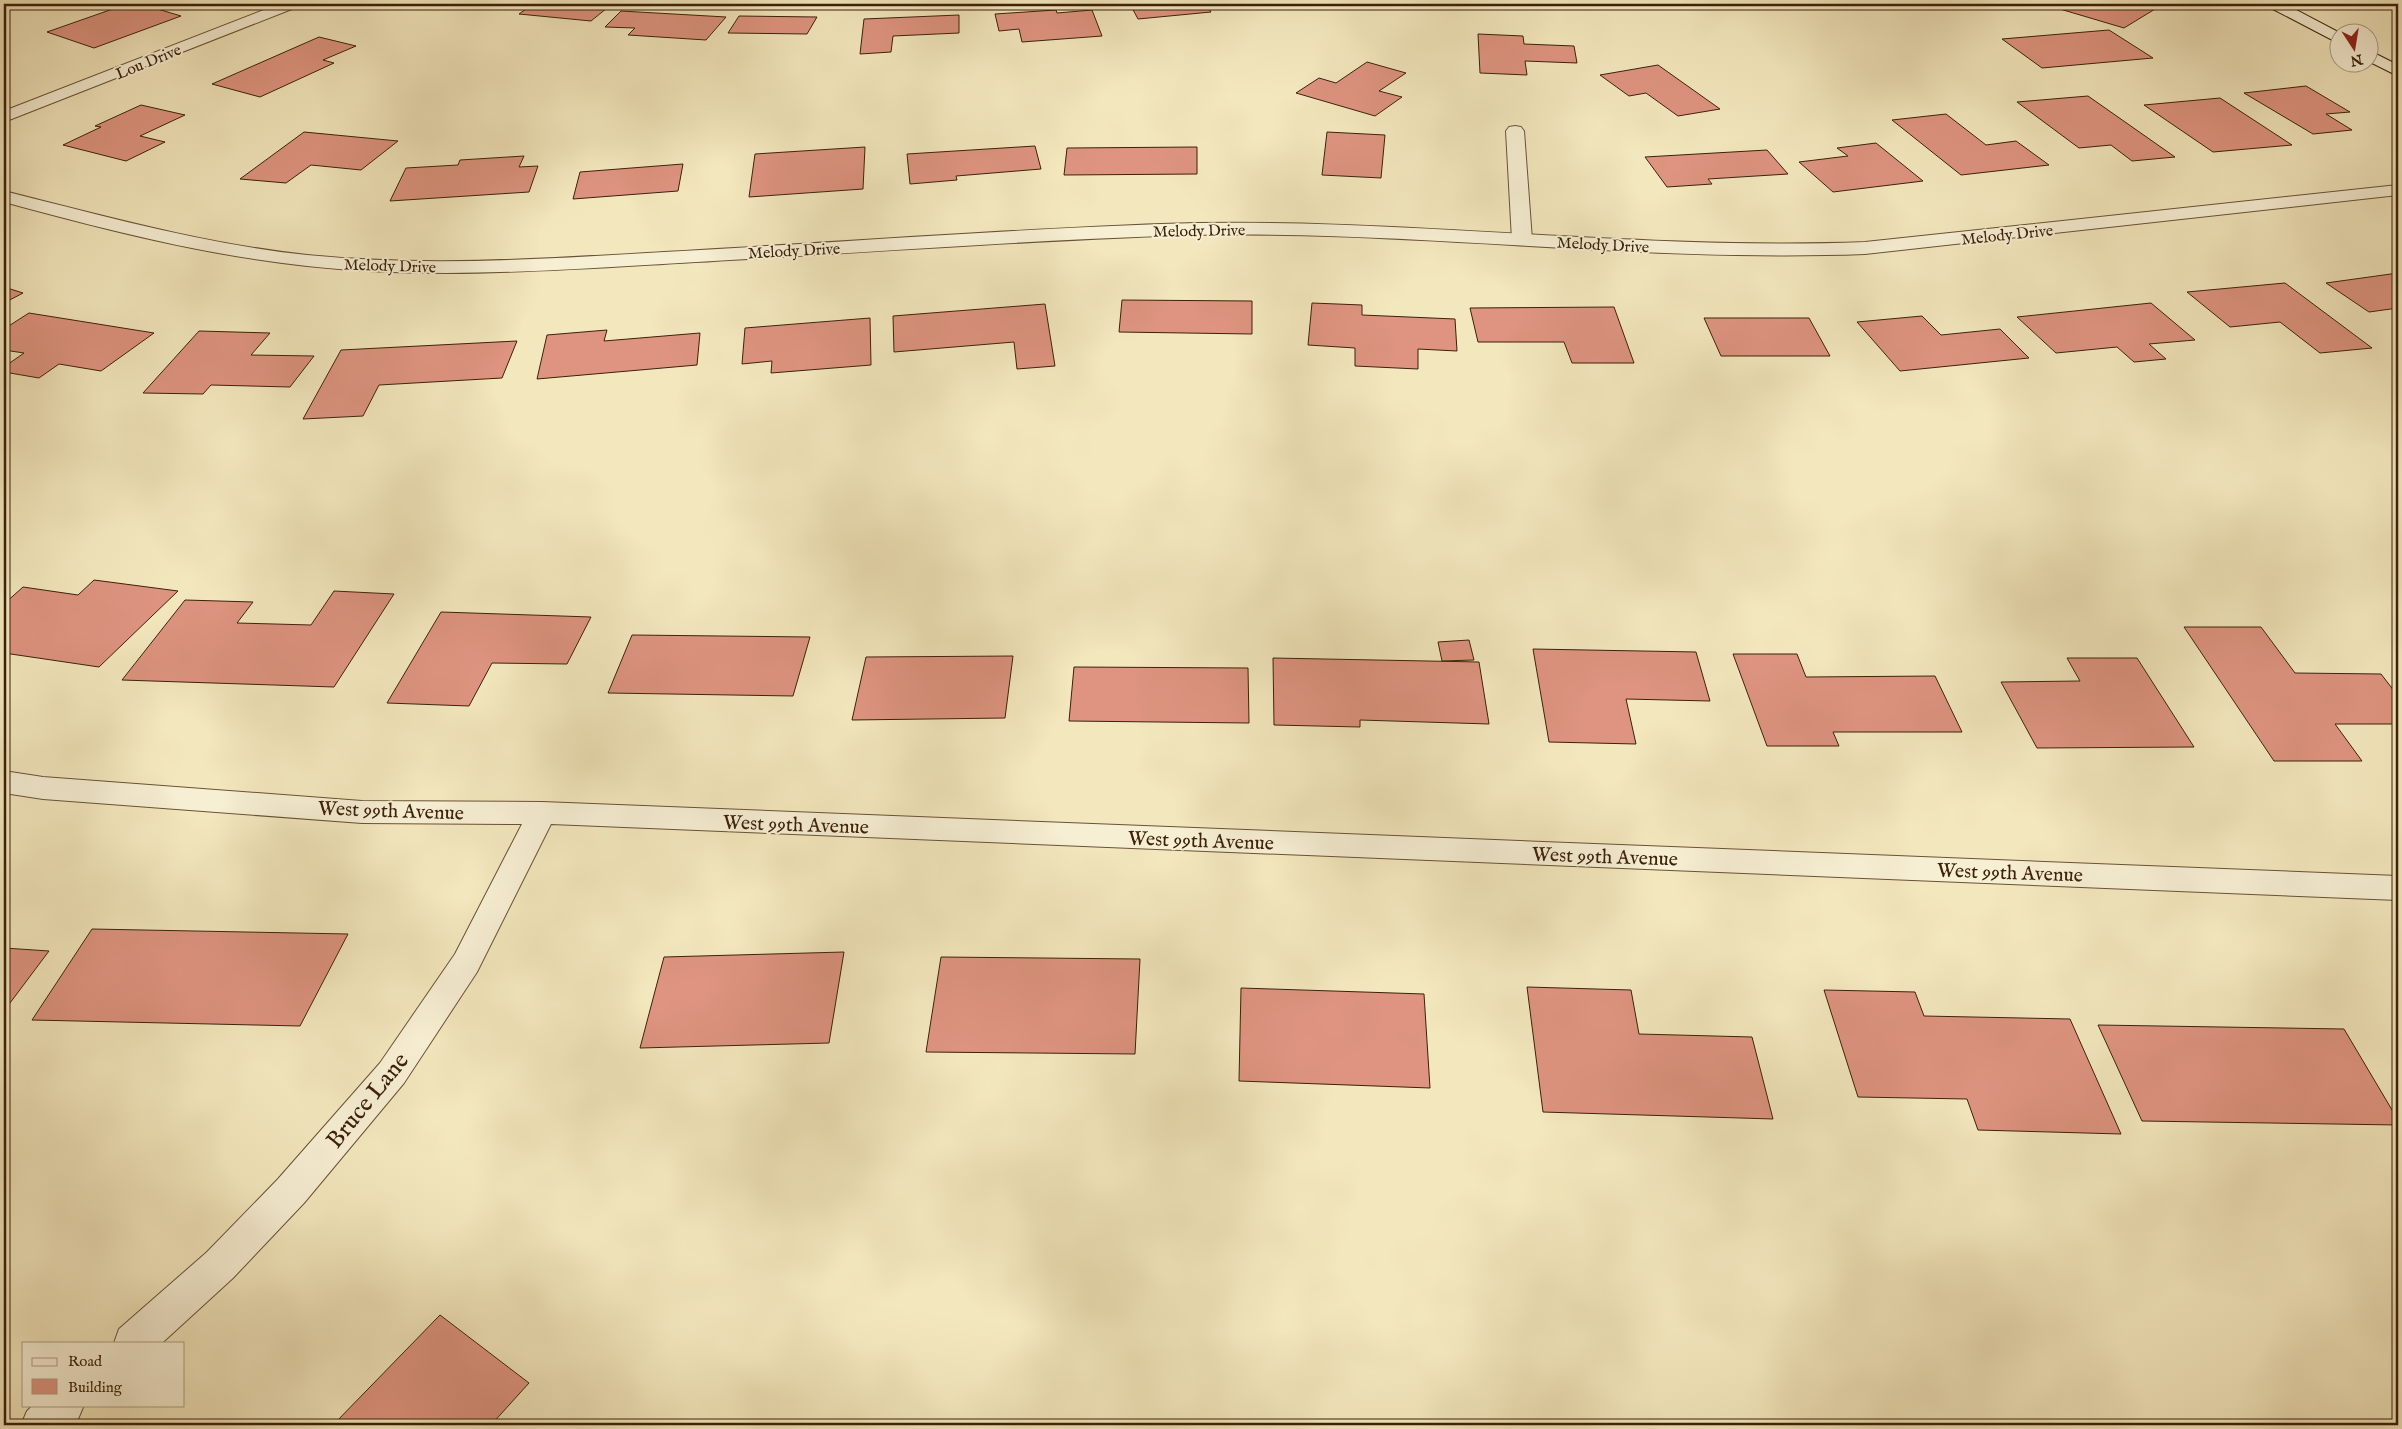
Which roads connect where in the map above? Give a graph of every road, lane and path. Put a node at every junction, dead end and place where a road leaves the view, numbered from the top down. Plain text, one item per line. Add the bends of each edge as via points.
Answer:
1 (292, 4) edge
2 (2274, 4) edge
3 (2330, 35) edge
4 (2380, 61) edge
5 (2398, 71) edge
6 (4, 117) edge
7 (1515, 131) dead end
8 (2398, 190) edge
9 (4, 196) edge
10 (1522, 240) junction
11 (4, 782) edge
12 (542, 813) junction
13 (2398, 888) edge
14 (134, 1342) edge
15 (63, 1406) edge
16 (41, 1425) edge

1 - 6 street, Lou Drive
2 - 3 street
4 - 5 street
7 - 10 street
8 - 10 street, Melody Drive via 1865,248 1660,247
9 - 10 street, Melody Drive via 138,232 197,244 330,263 440,267 524,266 1162,230 1305,229
11 - 12 street, West 99th Avenue via 43,788 362,812
12 - 13 street, West 99th Avenue
12 - 14 street, Bruce Lane via 466,963 392,1074 291,1191 233,1252
15 - 16 street

